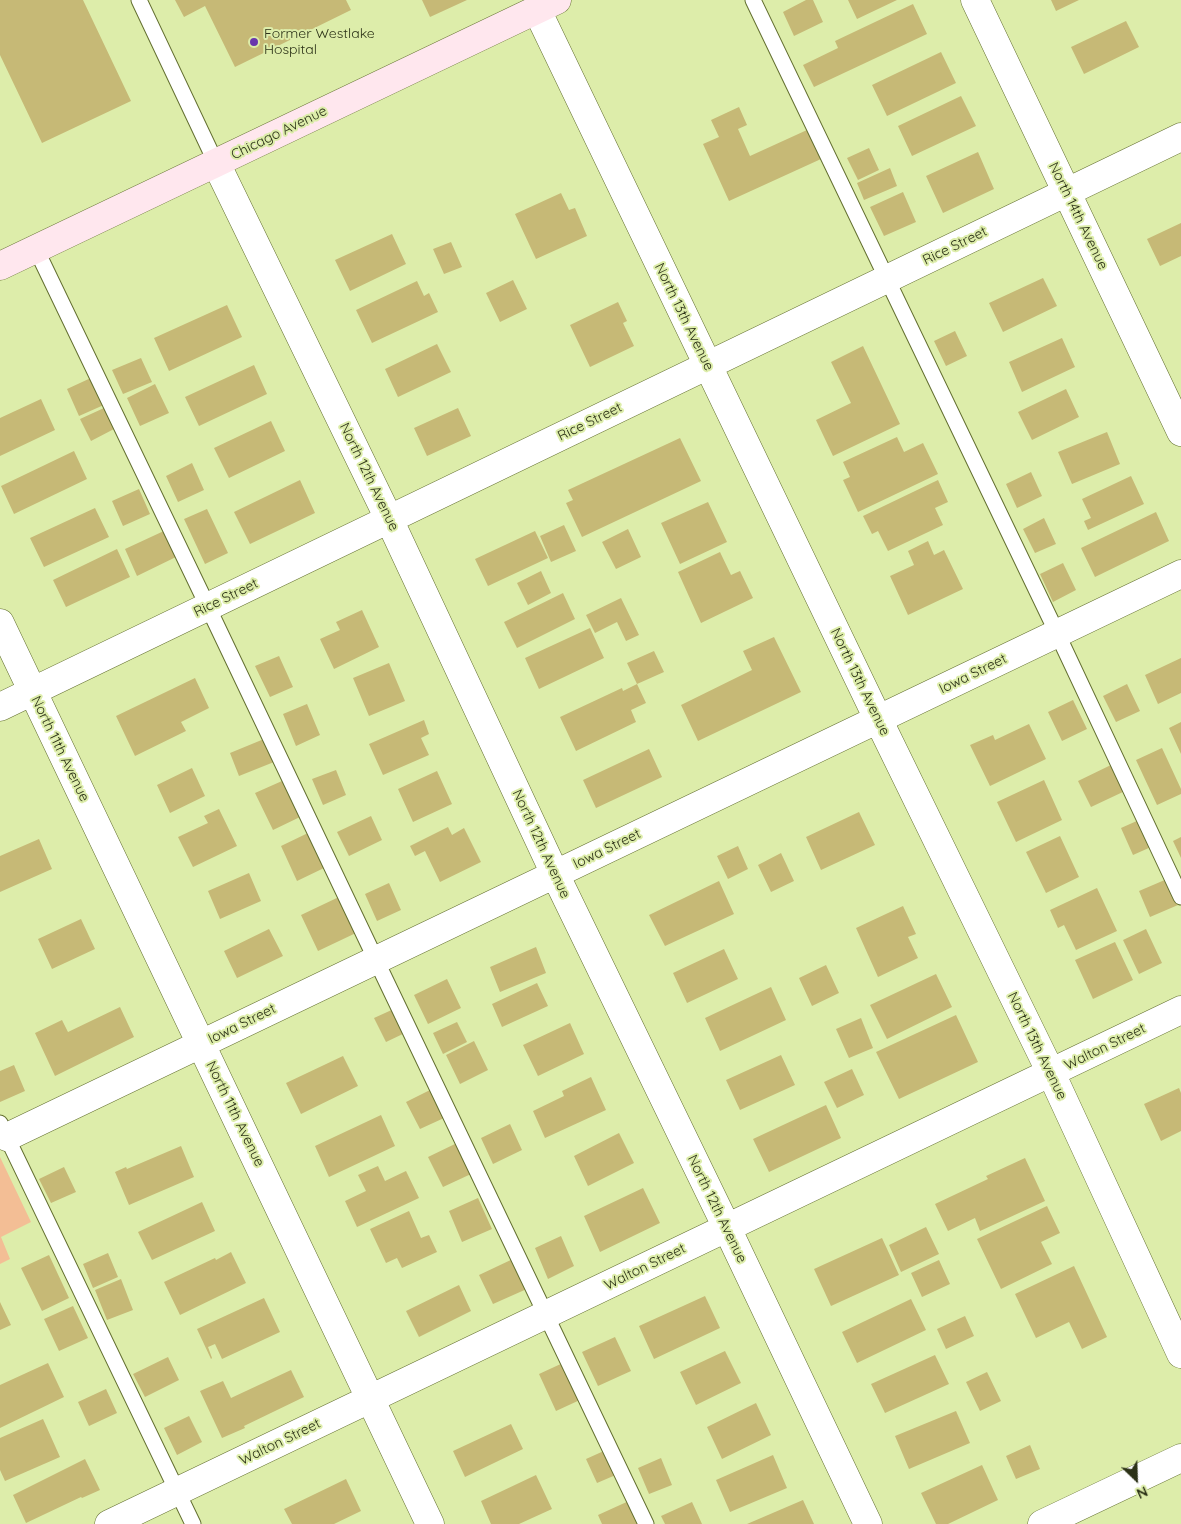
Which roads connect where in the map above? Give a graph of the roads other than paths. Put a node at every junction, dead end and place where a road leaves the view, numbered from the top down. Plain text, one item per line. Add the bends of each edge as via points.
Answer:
1 (139, 0) edge
2 (753, 0) edge
3 (975, 0) edge
4 (547, 5) edge
5 (1181, 137) edge
6 (216, 163) junction
7 (1067, 192) junction
8 (36, 249) junction
9 (0, 266) edge
10 (887, 279) junction
11 (708, 366) junction
12 (1181, 432) edge
13 (389, 519) junction
14 (1181, 574) edge
15 (208, 607) junction
16 (0, 623) edge
17 (1058, 633) junction
18 (33, 692) junction
19 (0, 707) edge
20 (878, 719) junction
21 (555, 874) junction
22 (1181, 897) edge
23 (376, 960) junction
24 (1181, 1010) edge
25 (201, 1044) junction
26 (1051, 1073) junction
27 (3, 1130) edge
28 (727, 1228) junction
29 (547, 1314) junction
30 (1181, 1354) edge
31 (370, 1398) junction
32 (1181, 1458) edge
33 (178, 1491) junction
34 (109, 1524) edge
35 (193, 1524) edge
36 (430, 1524) edge
37 (646, 1524) edge
38 (868, 1524) edge
39 (1042, 1524) edge

1 - 6 lane
2 - 10 lane
3 - 7 street, North 14th Avenue
4 - 6 main road, Chicago Avenue
4 - 11 street, North 13th Avenue
5 - 7 street, Rice Street
6 - 8 main road, Chicago Avenue
6 - 13 street, North 12th Avenue
7 - 10 street, Rice Street
7 - 12 street, North 14th Avenue
8 - 9 main road, Chicago Avenue
8 - 15 lane
10 - 11 street, Rice Street
10 - 17 lane
11 - 13 street, Rice Street
11 - 20 street, North 13th Avenue
13 - 15 street, Rice Street
13 - 21 street, North 12th Avenue
14 - 17 street, Iowa Street
15 - 18 street, Rice Street
15 - 23 lane
16 - 18 street, North 11th Avenue
17 - 20 street, Iowa Street
17 - 22 lane
18 - 19 street, Rice Street
18 - 25 street, North 11th Avenue
20 - 21 street, Iowa Street
20 - 26 street, North 13th Avenue
21 - 23 street, Iowa Street
21 - 28 street, North 12th Avenue
23 - 25 street, Iowa Street
23 - 29 lane
24 - 26 street, Walton Street
25 - 27 street, Iowa Street
25 - 31 street, North 11th Avenue
26 - 28 street, Walton Street
26 - 30 street, North 13th Avenue
27 - 33 lane
28 - 29 street, Walton Street
28 - 38 street, North 12th Avenue
29 - 31 street, Walton Street
29 - 37 lane
31 - 33 street, Walton Street
31 - 36 street, North 11th Avenue
32 - 39 street
33 - 34 street, Walton Street
33 - 35 lane

